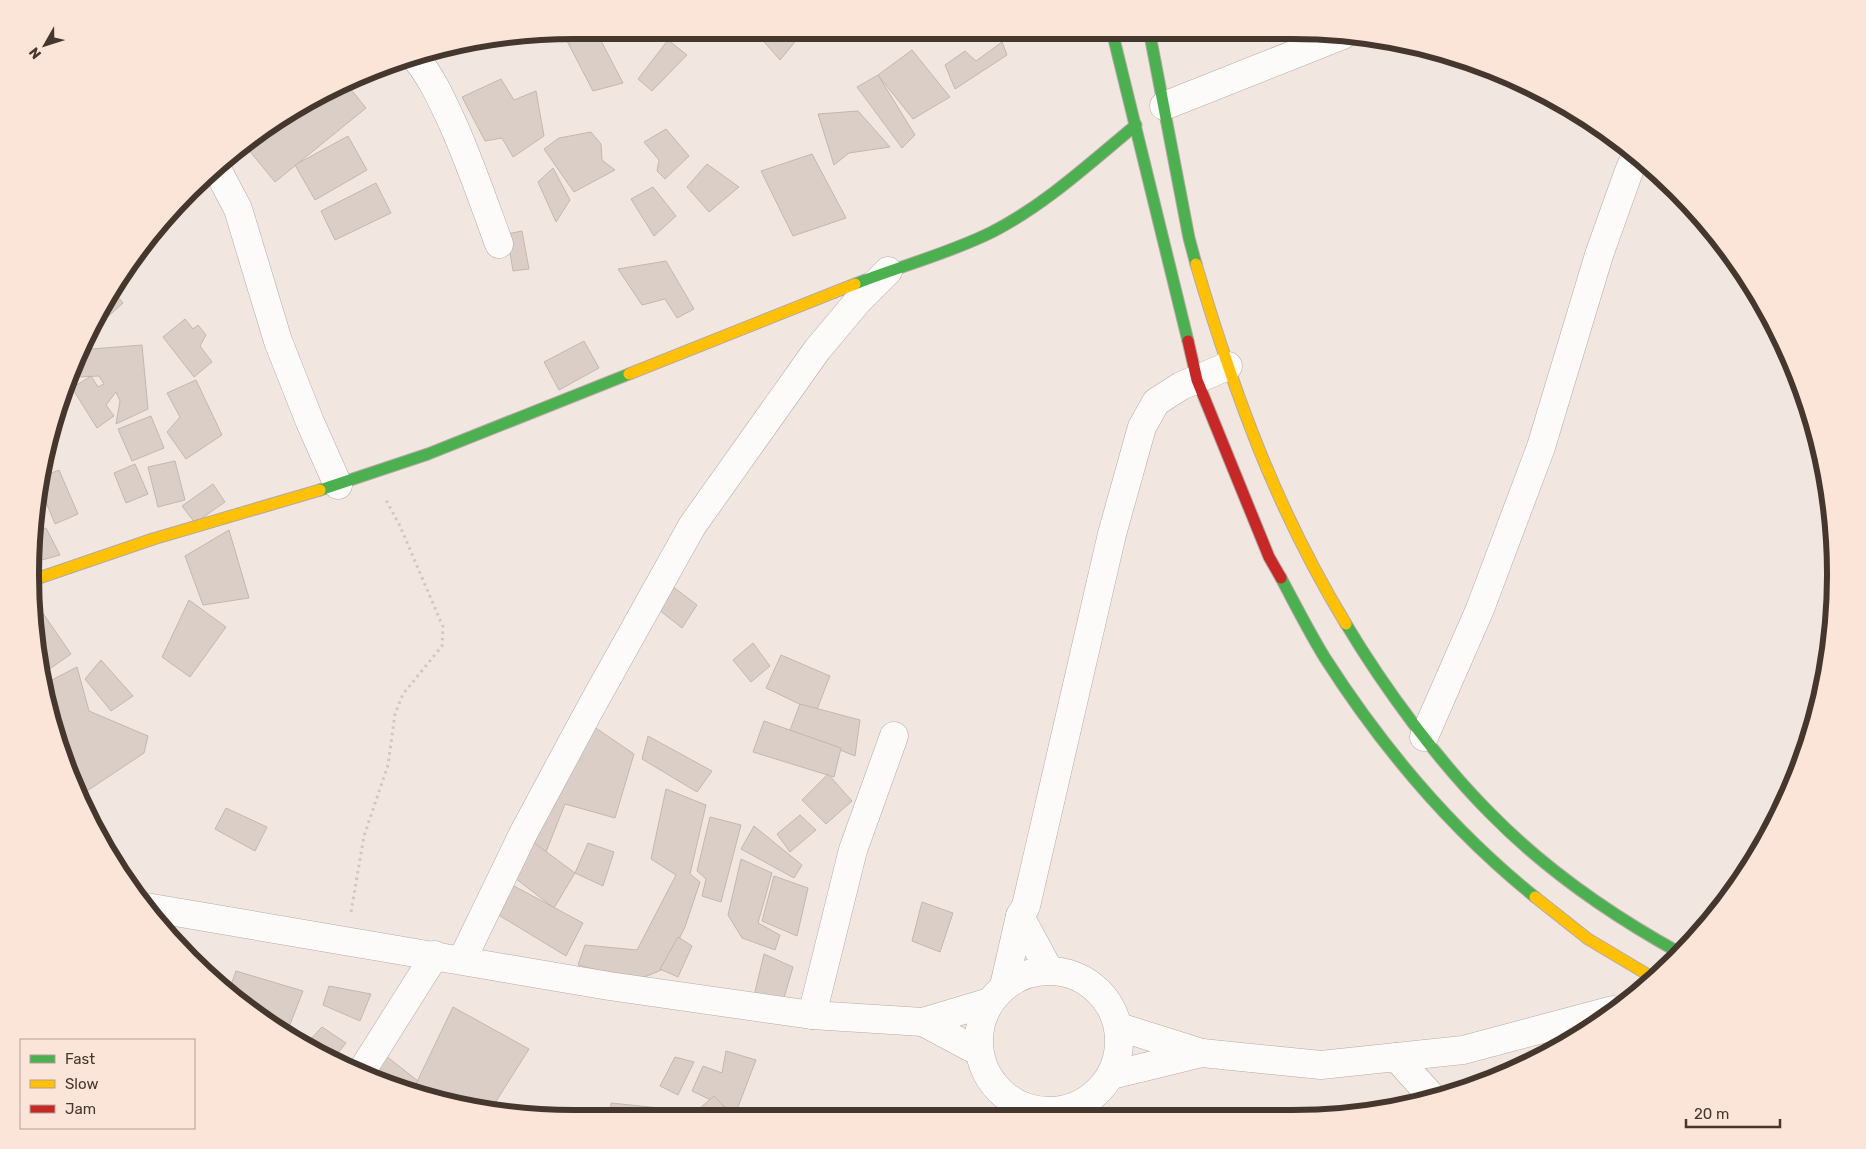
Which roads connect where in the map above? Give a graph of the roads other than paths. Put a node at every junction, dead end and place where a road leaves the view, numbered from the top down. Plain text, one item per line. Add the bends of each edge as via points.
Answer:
1 (1114, 39) edge
2 (1151, 39) edge
3 (1330, 40) edge
4 (419, 62) edge
5 (1164, 106) junction
6 (1136, 125) junction
7 (1633, 162) edge
8 (219, 174) edge
9 (499, 244) dead end
10 (888, 271) junction
11 (1228, 366) junction
12 (1197, 380) junction
13 (338, 485) junction
14 (39, 577) edge
15 (894, 736) dead end
16 (1424, 737) junction
17 (155, 909) edge
18 (1020, 916) junction
19 (1673, 949) edge
20 (435, 956) junction
21 (462, 960) junction
22 (1049, 970) junction
23 (1648, 975) edge
24 (997, 994) junction
25 (812, 1015) junction
26 (1597, 1015) edge
27 (923, 1022) junction
28 (1119, 1027) junction
29 (979, 1052) junction
30 (1202, 1053) junction
31 (1396, 1057) junction
32 (364, 1067) edge
33 (1112, 1075) junction
34 (1428, 1092) edge
35 (1005, 1108) edge
36 (1034, 1110) edge
37 (1064, 1110) edge

1 - 6 main road
2 - 5 main road
3 - 5 street
4 - 9 street via 427,71 468,156
5 - 11 main road via 1193,254
6 - 10 main road via 1067,181 1008,223 962,246
6 - 12 main road
7 - 16 street via 1599,255 1541,448 1480,608
8 - 13 street via 238,209 278,340
10 - 13 main road via 506,425
10 - 21 street via 817,350 692,526 524,832
11 - 12 street
11 - 16 main road via 1277,495 1310,564 1350,633
12 - 18 street via 1156,402 1142,427 1112,534 1026,906
12 - 23 main road via 1268,557 1325,657 1379,736 1445,813 1514,880 1588,939
13 - 14 main road via 153,539
15 - 25 street via 853,850
16 - 19 main road via 1499,823 1549,867 1600,904
17 - 20 street
18 - 22 street
18 - 24 street
20 - 21 street
20 - 32 street
21 - 25 street via 609,986
22 - 24 street via 1025,974
22 - 28 street via 1073,974 1094,986 1110,1004
24 - 27 street
24 - 29 street via 982,1017
25 - 27 street
26 - 31 street via 1463,1050
27 - 29 street
28 - 30 street
28 - 33 street via 1120,1052
29 - 35 street
30 - 31 street via 1321,1065
30 - 33 street
31 - 34 street
33 - 37 street
35 - 36 street

